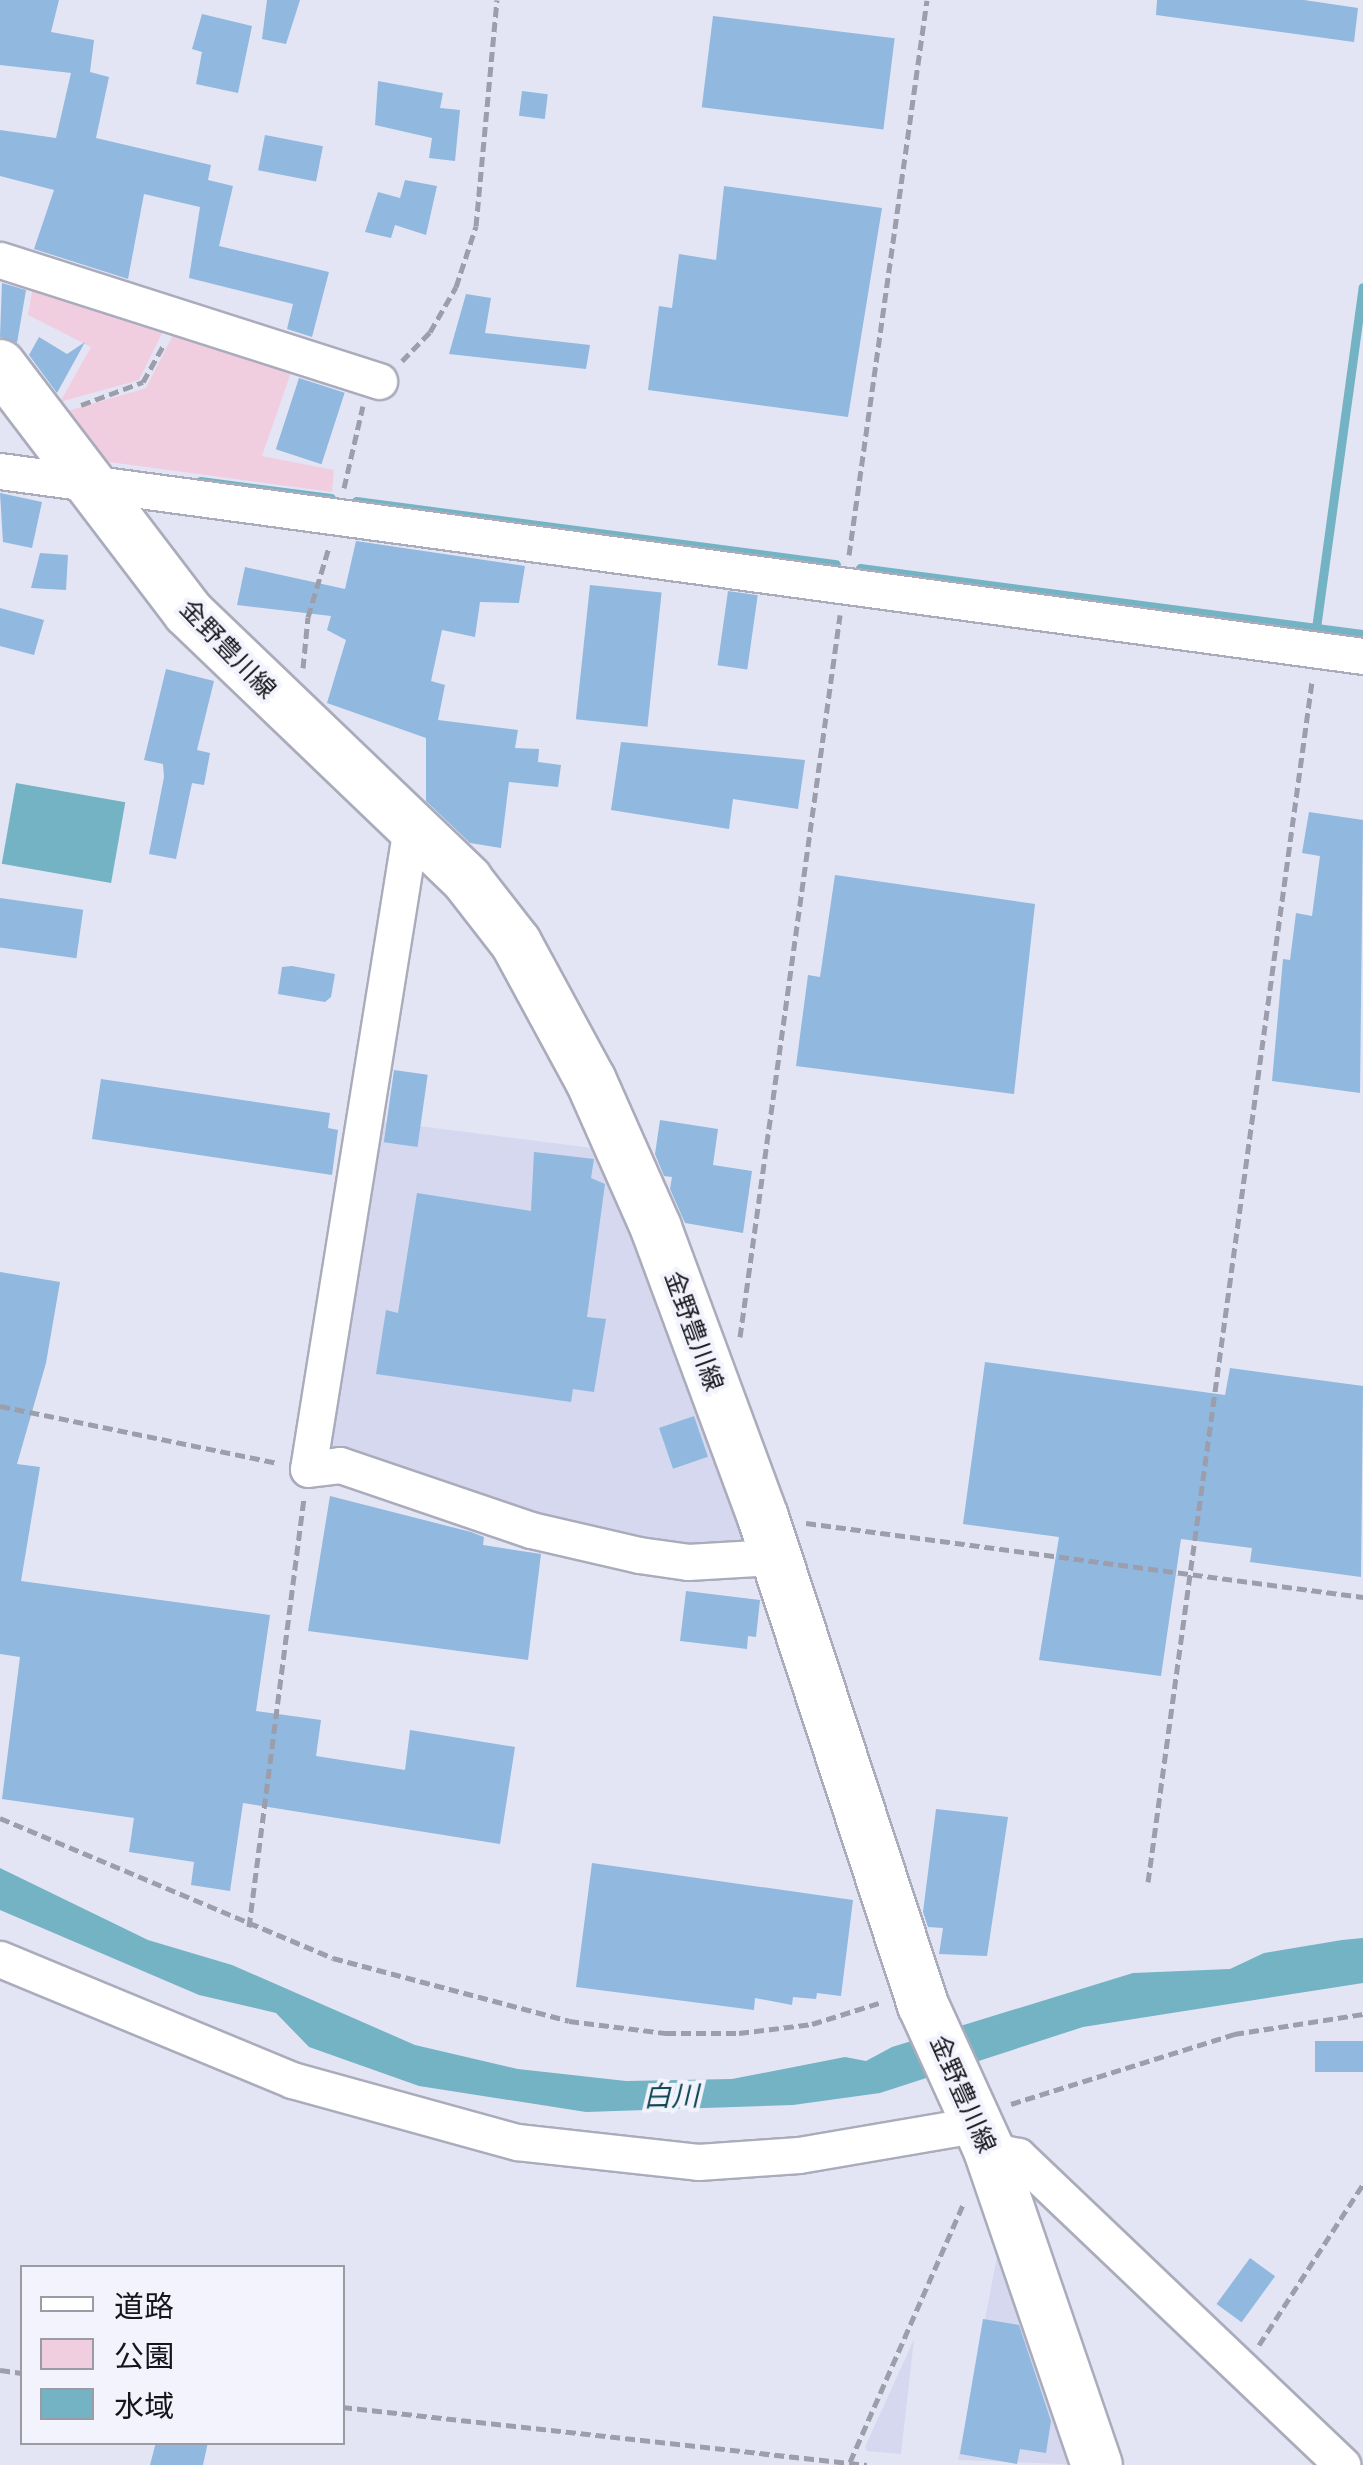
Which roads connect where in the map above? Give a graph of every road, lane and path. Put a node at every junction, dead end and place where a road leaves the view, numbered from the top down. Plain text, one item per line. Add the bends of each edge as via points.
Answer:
1 (497, 0) edge
2 (927, 0) edge
3 (0, 260) edge
4 (176, 315) junction
5 (0, 365) edge
6 (379, 381) joint
7 (36, 417) junction
8 (0, 471) edge
9 (85, 482) junction
10 (844, 586) junction
11 (1316, 649) junction
12 (1363, 656) edge
13 (411, 827) junction
14 (738, 1346) dead end
15 (0, 1406) edge
16 (308, 1468) junction
17 (768, 1537) junction
18 (1187, 1572) junction
19 (1363, 1597) edge
20 (0, 1818) edge
21 (1148, 1882) dead end
22 (249, 1927) junction
23 (0, 1959) edge
24 (921, 1998) junction
25 (1363, 2014) edge
26 (977, 2125) junction
27 (1363, 2184) edge
28 (1246, 2366) junction
29 (345, 2407) edge
30 (849, 2464) edge
31 (867, 2465) edge
32 (1098, 2465) edge
33 (1344, 2465) edge

1 - 6 path via 476,226 456,287 430,332
2 - 10 path
3 - 4 street
4 - 6 street
4 - 7 path via 143,382 126,394
5 - 7 main road, 金野豊川線
7 - 9 main road, 金野豊川線
8 - 9 street
9 - 10 street
9 - 13 main road, 金野豊川線 via 188,612
10 - 11 street
10 - 14 path
11 - 12 street
11 - 18 path
13 - 16 street
13 - 17 main road, 金野豊川線 via 467,880 516,943 591,1081 656,1228
15 - 16 path
16 - 17 street via 340,1465 531,1530 639,1556 688,1562
16 - 22 path
17 - 18 path
17 - 24 main road, 金野豊川線
18 - 19 path
18 - 21 path
20 - 22 path
22 - 24 path via 476,2000 666,2033 812,2024
23 - 26 street via 275,2074 517,2142 698,2162 799,2155
24 - 26 main road, 金野豊川線
25 - 26 path via 1234,2034 1130,2062 998,2109
26 - 28 street
26 - 30 path
26 - 32 main road, 金野豊川線
27 - 28 path
28 - 33 street
29 - 30 path
30 - 31 path

